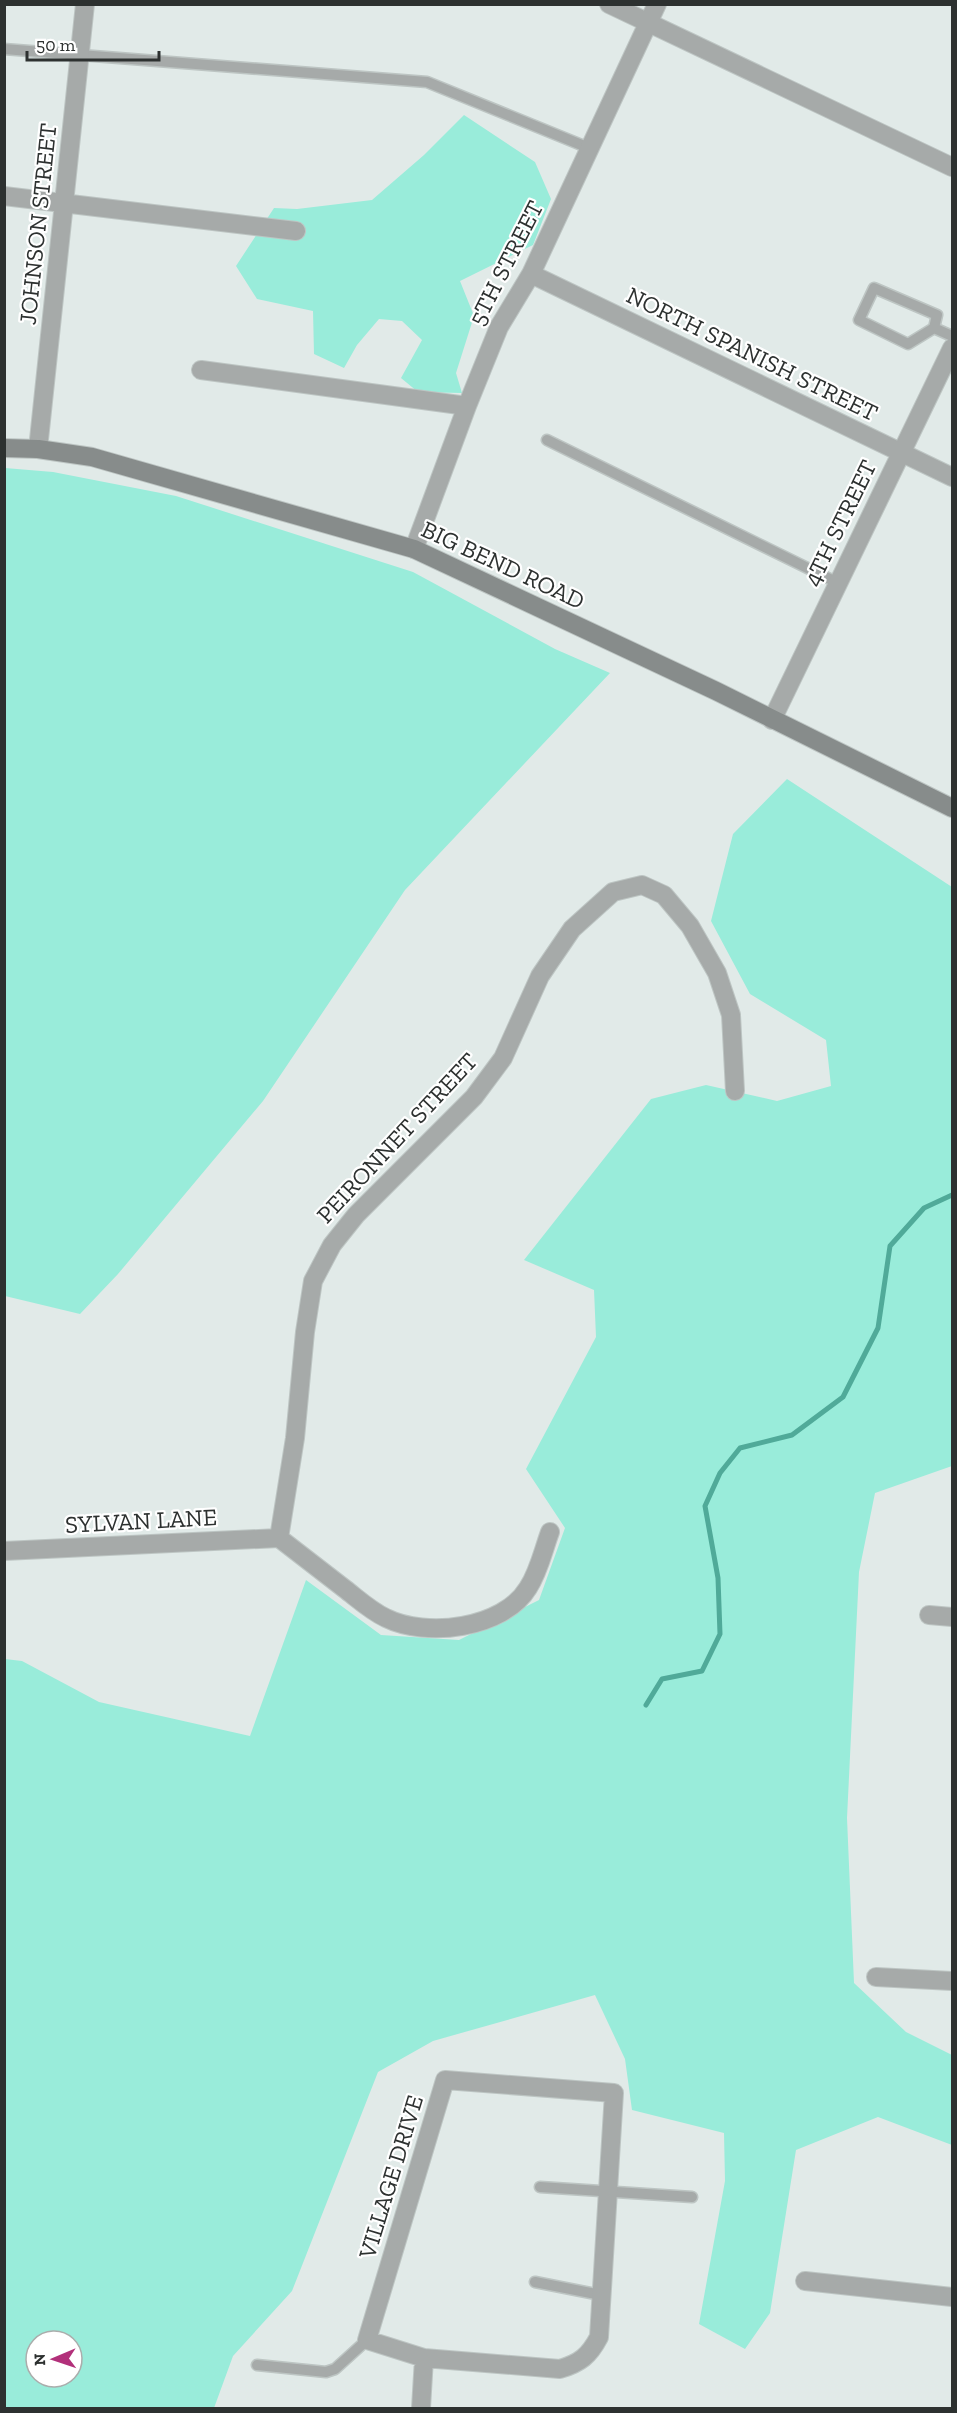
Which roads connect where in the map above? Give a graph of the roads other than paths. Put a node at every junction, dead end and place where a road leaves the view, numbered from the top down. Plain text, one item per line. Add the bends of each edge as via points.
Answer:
1 (85, 4) edge
2 (609, 4) edge
3 (657, 4) edge
4 (648, 24) junction
5 (4, 49) edge
6 (80, 56) junction
7 (589, 148) junction
8 (952, 167) edge
9 (4, 196) edge
10 (65, 202) junction
11 (296, 231) dead end
12 (531, 274) junction
13 (934, 328) junction
14 (952, 336) edge
15 (952, 348) edge
16 (201, 370) dead end
17 (467, 406) junction
18 (547, 440) dead end
19 (4, 448) edge
20 (38, 449) junction
21 (901, 452) junction
22 (952, 477) edge
23 (414, 549) junction
24 (838, 583) junction
25 (772, 720) junction
26 (952, 808) edge
27 (735, 1091) dead end
28 (549, 1532) dead end
29 (279, 1538) junction
30 (4, 1551) edge
31 (929, 1615) dead end
32 (952, 1617) edge
33 (876, 1977) dead end
34 (952, 1981) edge
35 (540, 2187) dead end
36 (607, 2191) junction
37 (692, 2197) dead end
38 (805, 2281) dead end
39 (535, 2282) dead end
40 (601, 2295) junction
41 (952, 2297) edge
42 (367, 2340) junction
43 (424, 2358) junction
44 (257, 2365) dead end
45 (421, 2409) edge

1 - 6 street, JOHNSON STREET
2 - 4 street
3 - 4 street, 5TH STREET
4 - 7 street, 5TH STREET
4 - 8 street
5 - 6 lane
6 - 7 lane via 427,82
6 - 10 street, JOHNSON STREET
7 - 12 street, 5TH STREET
9 - 10 street
10 - 11 street
10 - 20 street, JOHNSON STREET
12 - 17 street, 5TH STREET via 499,327
12 - 21 street, NORTH SPANISH STREET
13 - 13 lane via 908,344 859,320 874,288 937,315
13 - 14 lane
15 - 21 street, 4TH STREET
16 - 17 street
17 - 23 street, 5TH STREET
18 - 24 lane
19 - 20 main road, BIG BEND ROAD
20 - 23 main road, BIG BEND ROAD via 92,457
21 - 22 street, NORTH SPANISH STREET
21 - 24 street, 4TH STREET
23 - 25 main road, BIG BEND ROAD
24 - 25 street, 4TH STREET
25 - 26 main road, BIG BEND ROAD
27 - 29 street, PEIRONNET STREET via 732,1015 717,973 690,926 664,895 642,885 613,892 572,929 546,966 503,1058 474,1097 356,1215 332,1245 313,1281
28 - 29 street via 528,1589 512,1605 475,1624 445,1628 414,1628 386,1619
29 - 30 street, SYLVAN LANE
31 - 32 street
33 - 34 street
35 - 36 lane
36 - 37 lane
36 - 40 street, VILLAGE DRIVE
36 - 42 street, VILLAGE DRIVE via 614,2093 445,2080
38 - 41 street
39 - 40 lane
40 - 43 street, VILLAGE DRIVE via 598,2337 591,2353 577,2364 560,2369
42 - 43 street, VILLAGE DRIVE
42 - 44 lane via 335,2369 326,2372
43 - 45 street

